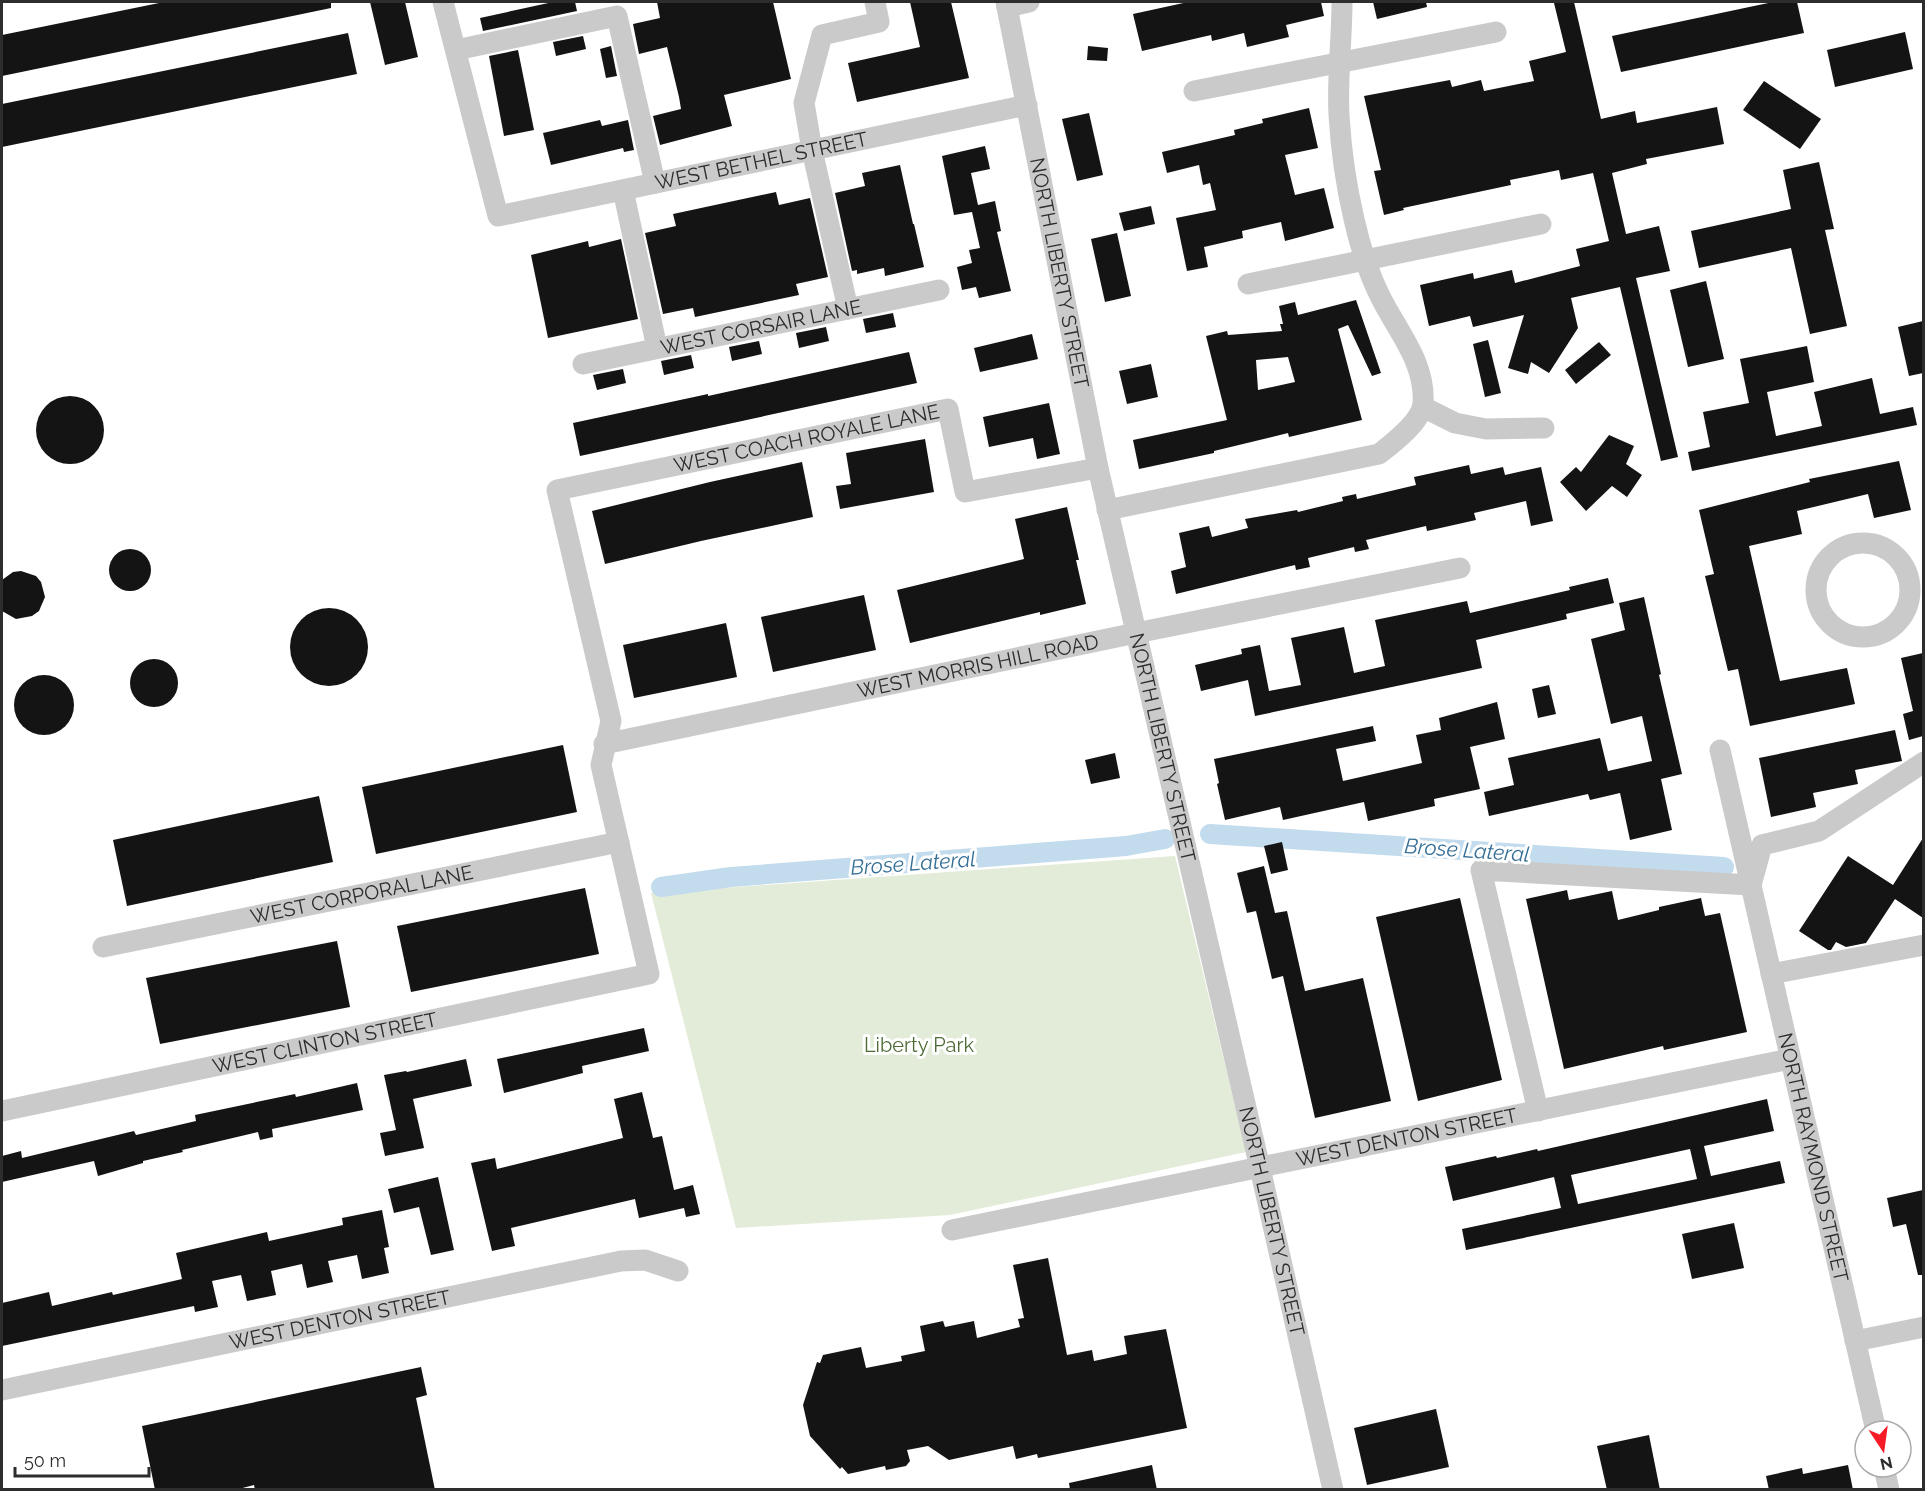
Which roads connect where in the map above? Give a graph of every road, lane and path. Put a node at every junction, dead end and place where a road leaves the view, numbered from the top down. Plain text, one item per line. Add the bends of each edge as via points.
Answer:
1 (443, 2) edge
2 (875, 2) edge
3 (1029, 2) edge
4 (1342, 2) edge
5 (1007, 4) edge
6 (1496, 32) dead end
7 (456, 50) junction
8 (1341, 62) junction
9 (1194, 91) dead end
10 (1026, 105) junction
11 (812, 150) junction
12 (655, 183) junction
13 (623, 190) junction
14 (1541, 224) dead end
15 (1366, 260) junction
16 (1248, 284) dead end
17 (939, 290) dead end
18 (848, 309) junction
19 (657, 348) junction
20 (583, 364) dead end
21 (1423, 407) junction
22 (1544, 428) dead end
23 (1098, 468) junction
24 (1107, 510) junction
25 (1460, 568) dead end
26 (1917, 595) edge
27 (1136, 633) junction
28 (604, 744) junction
29 (1720, 750) dead end
30 (1923, 762) edge
31 (620, 842) junction
32 (1751, 885) junction
33 (1923, 945) edge
34 (103, 947) dead end
35 (1771, 974) junction
36 (1790, 1059) junction
37 (2, 1111) edge
38 (1538, 1111) junction
39 (1260, 1168) junction
40 (952, 1230) dead end
41 (678, 1271) dead end
42 (1923, 1327) edge
43 (1855, 1341) junction
44 (2, 1390) edge
45 (1872, 1419) edge
46 (1333, 1490) edge

1 - 7 street
2 - 11 street via 879,22 822,35 804,104
3 - 5 street
4 - 8 street
5 - 10 street, NORTH LIBERTY STREET
6 - 8 street
7 - 12 street via 617,16
7 - 13 street, WEST BETHEL STREET via 498,216
8 - 9 street
8 - 15 street via 1339,114 1344,166 1353,218
10 - 11 street, WEST BETHEL STREET
10 - 23 street, NORTH LIBERTY STREET
11 - 12 street, WEST BETHEL STREET
11 - 18 street
12 - 13 street, WEST BETHEL STREET
13 - 19 street
14 - 15 street
15 - 16 street
15 - 21 street via 1381,299 1415,358
17 - 18 street, WEST CORSAIR LANE
18 - 19 street, WEST CORSAIR LANE
19 - 20 street, WEST CORSAIR LANE
21 - 22 street via 1455,423 1486,429
21 - 24 street via 1404,434 1378,454
23 - 24 street, NORTH LIBERTY STREET
23 - 28 street, WEST COACH ROYALE LANE via 965,492 948,409 557,490 611,721
24 - 27 street, NORTH LIBERTY STREET
25 - 27 street, WEST MORRIS HILL ROAD
26 - 26 street via 1905,567 1882,546 1851,544 1837,550 1818,574 1818,604 1825,618 1851,635 1867,637 1882,633 1895,624
27 - 28 street, WEST MORRIS HILL ROAD
27 - 39 street, NORTH LIBERTY STREET
28 - 31 street via 601,765
29 - 32 street, NORTH RAYMOND STREET
30 - 32 street via 1819,831 1762,845
31 - 34 street, WEST CORPORAL LANE
31 - 37 street, WEST CLINTON STREET via 649,974
32 - 35 street, NORTH RAYMOND STREET
32 - 38 street via 1481,870
33 - 35 street
35 - 36 street, NORTH RAYMOND STREET
36 - 38 street, WEST DENTON STREET
36 - 43 street, NORTH RAYMOND STREET
38 - 39 street, WEST DENTON STREET
39 - 40 street, WEST DENTON STREET
39 - 46 street, NORTH LIBERTY STREET
41 - 44 street, WEST DENTON STREET via 645,1260 621,1261
42 - 43 street
43 - 45 street, NORTH RAYMOND STREET

